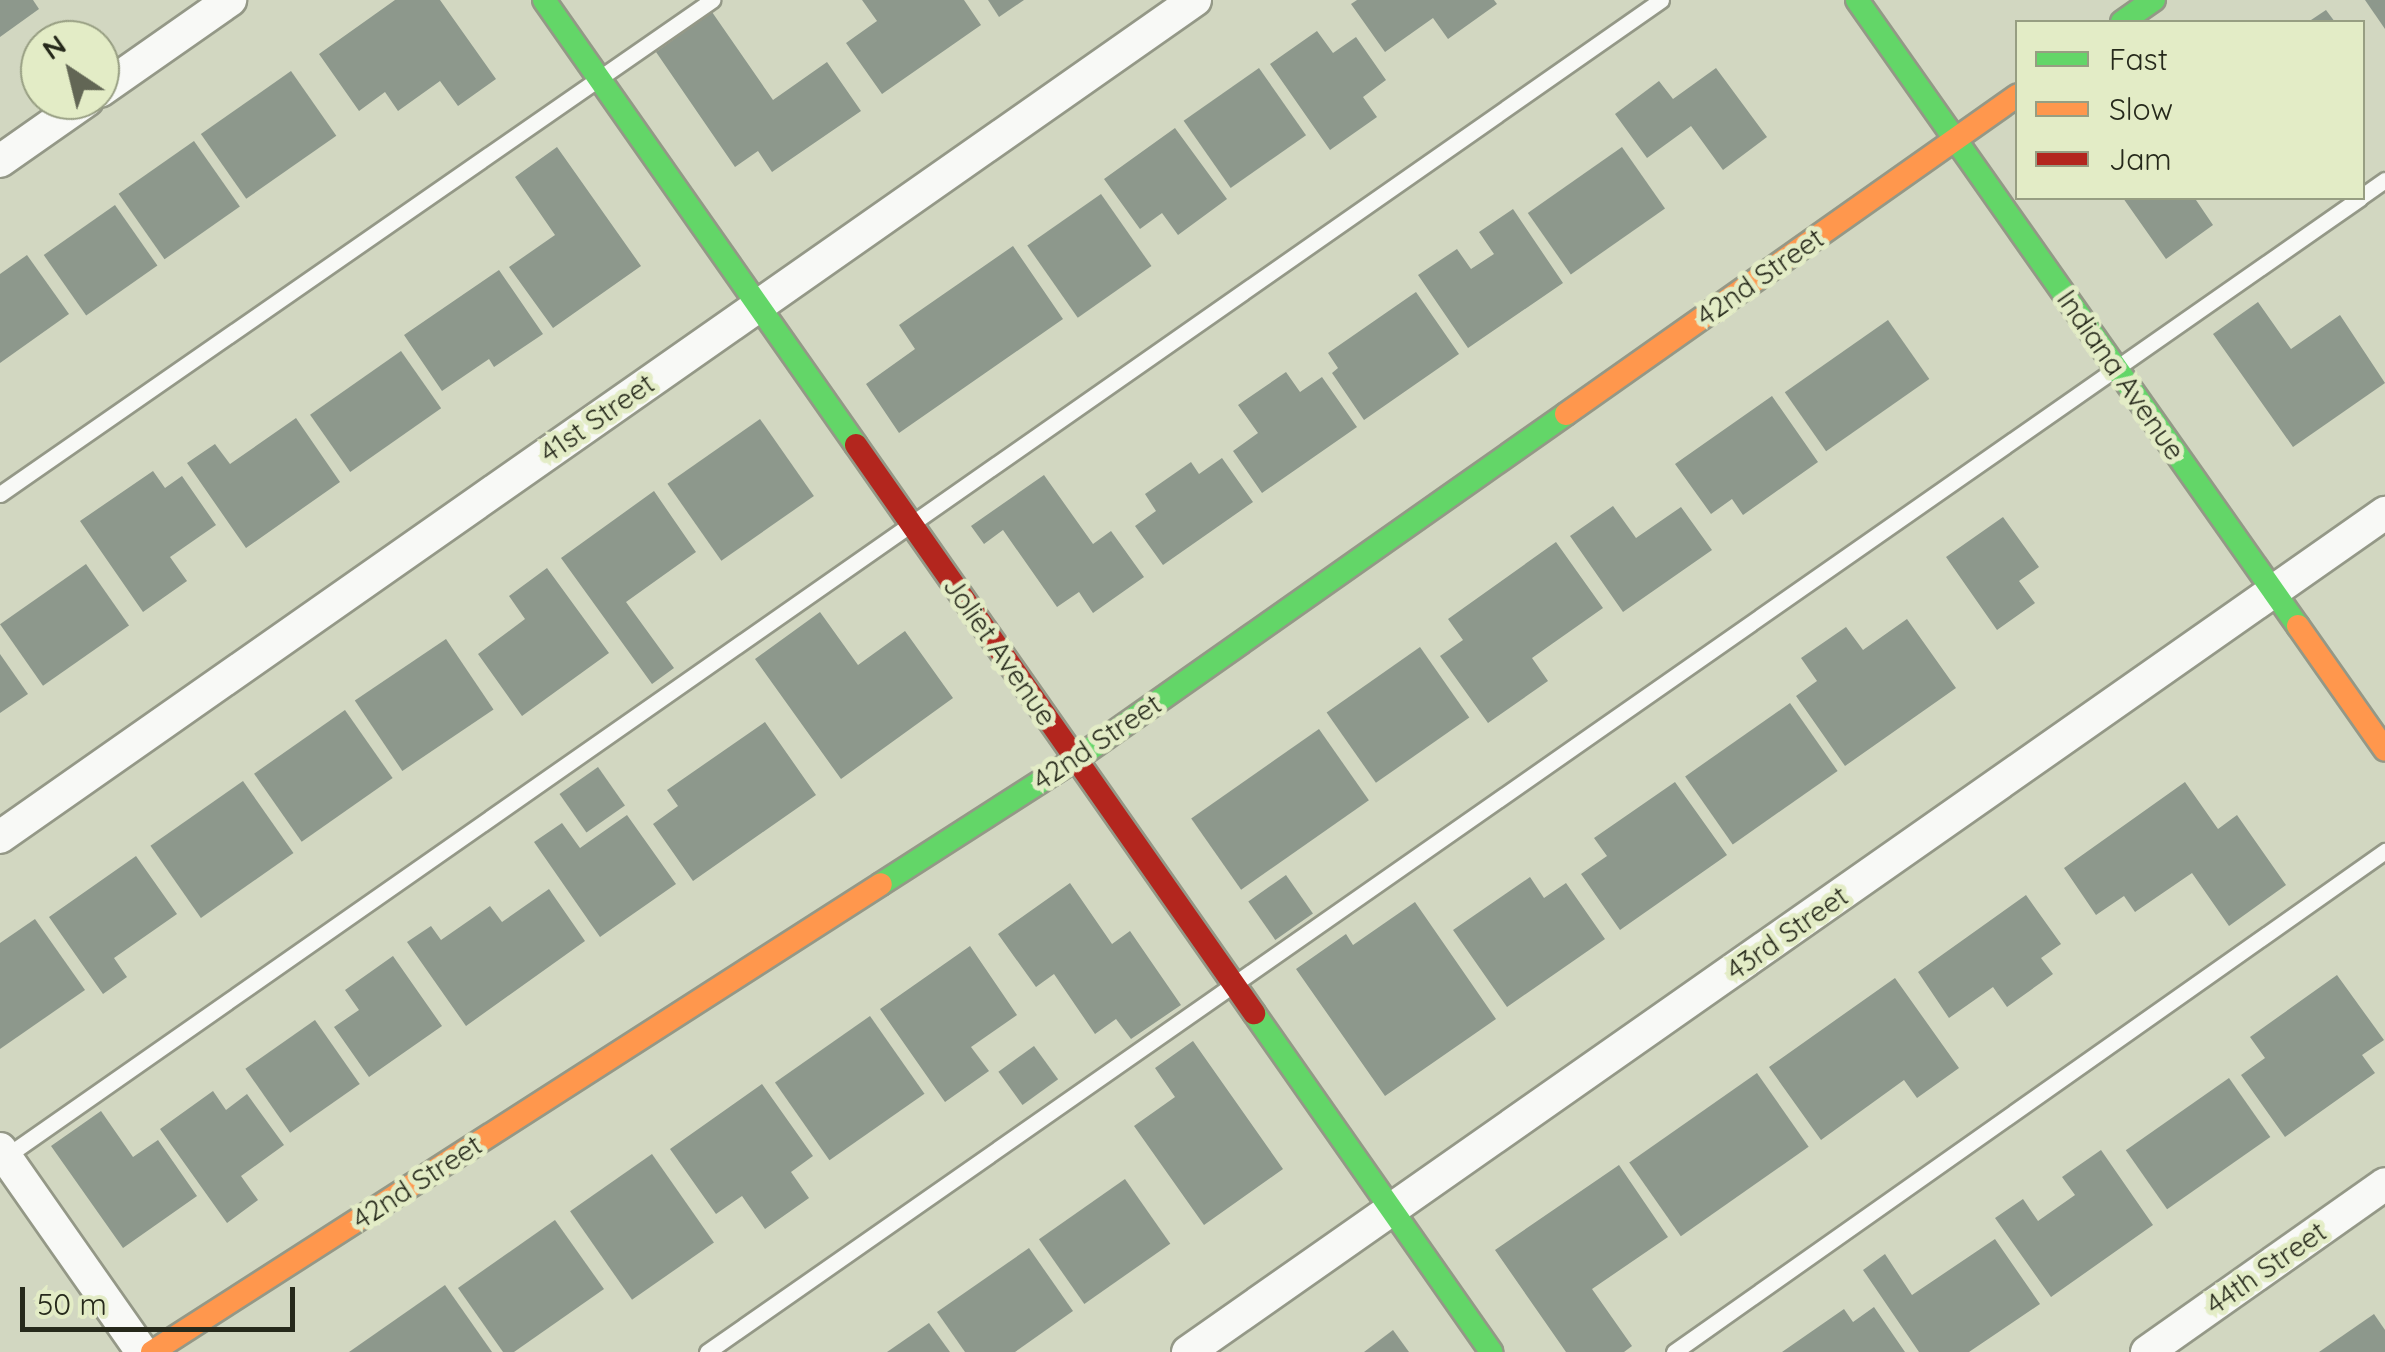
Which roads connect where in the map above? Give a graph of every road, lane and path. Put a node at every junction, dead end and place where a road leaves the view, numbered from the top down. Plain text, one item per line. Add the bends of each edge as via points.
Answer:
1 (230, 0) edge
2 (544, 0) edge
3 (712, 0) edge
4 (1195, 0) edge
5 (1661, 0) edge
6 (1857, 0) edge
7 (2154, 0) edge
8 (2125, 20) edge
9 (120, 77) edge
10 (599, 79) junction
11 (2015, 98) edge
12 (58, 120) edge
13 (1955, 139) junction
14 (0, 160) edge
15 (2357, 200) edge
16 (758, 306) junction
17 (2116, 369) junction
18 (0, 494) edge
19 (2385, 513) edge
20 (912, 526) junction
21 (2273, 592) junction
22 (2385, 750) edge
23 (1076, 760) junction
24 (0, 837) edge
25 (2385, 850) edge
26 (1232, 983) junction
27 (3, 1153) edge
28 (2385, 1184) edge
29 (1391, 1210) junction
30 (142, 1352) edge
31 (152, 1352) edge
32 (707, 1352) edge
33 (1188, 1352) edge
34 (1490, 1352) edge
35 (1674, 1352) edge
36 (2147, 1352) edge

1 - 9 street
2 - 10 street, Joliet Avenue
3 - 10 lane
4 - 16 street, 41st Street
5 - 20 lane
6 - 13 street, Indiana Avenue
7 - 8 street
10 - 16 street, Joliet Avenue
10 - 18 lane
11 - 13 street, 42nd Street
12 - 14 street
13 - 17 street, Indiana Avenue
13 - 23 street, 42nd Street
15 - 17 lane
16 - 20 street, Joliet Avenue
16 - 24 street, 41st Street
17 - 21 street, Indiana Avenue
17 - 26 lane
19 - 21 street, 43rd Street
20 - 23 street, Joliet Avenue
20 - 27 lane
21 - 22 street, Indiana Avenue
21 - 29 street, 43rd Street
23 - 26 street, Joliet Avenue
23 - 31 street, 42nd Street
25 - 35 lane
26 - 29 street, Joliet Avenue
26 - 32 lane
27 - 30 street
28 - 36 street, 44th Street
29 - 33 street, 43rd Street
29 - 34 street, Joliet Avenue

